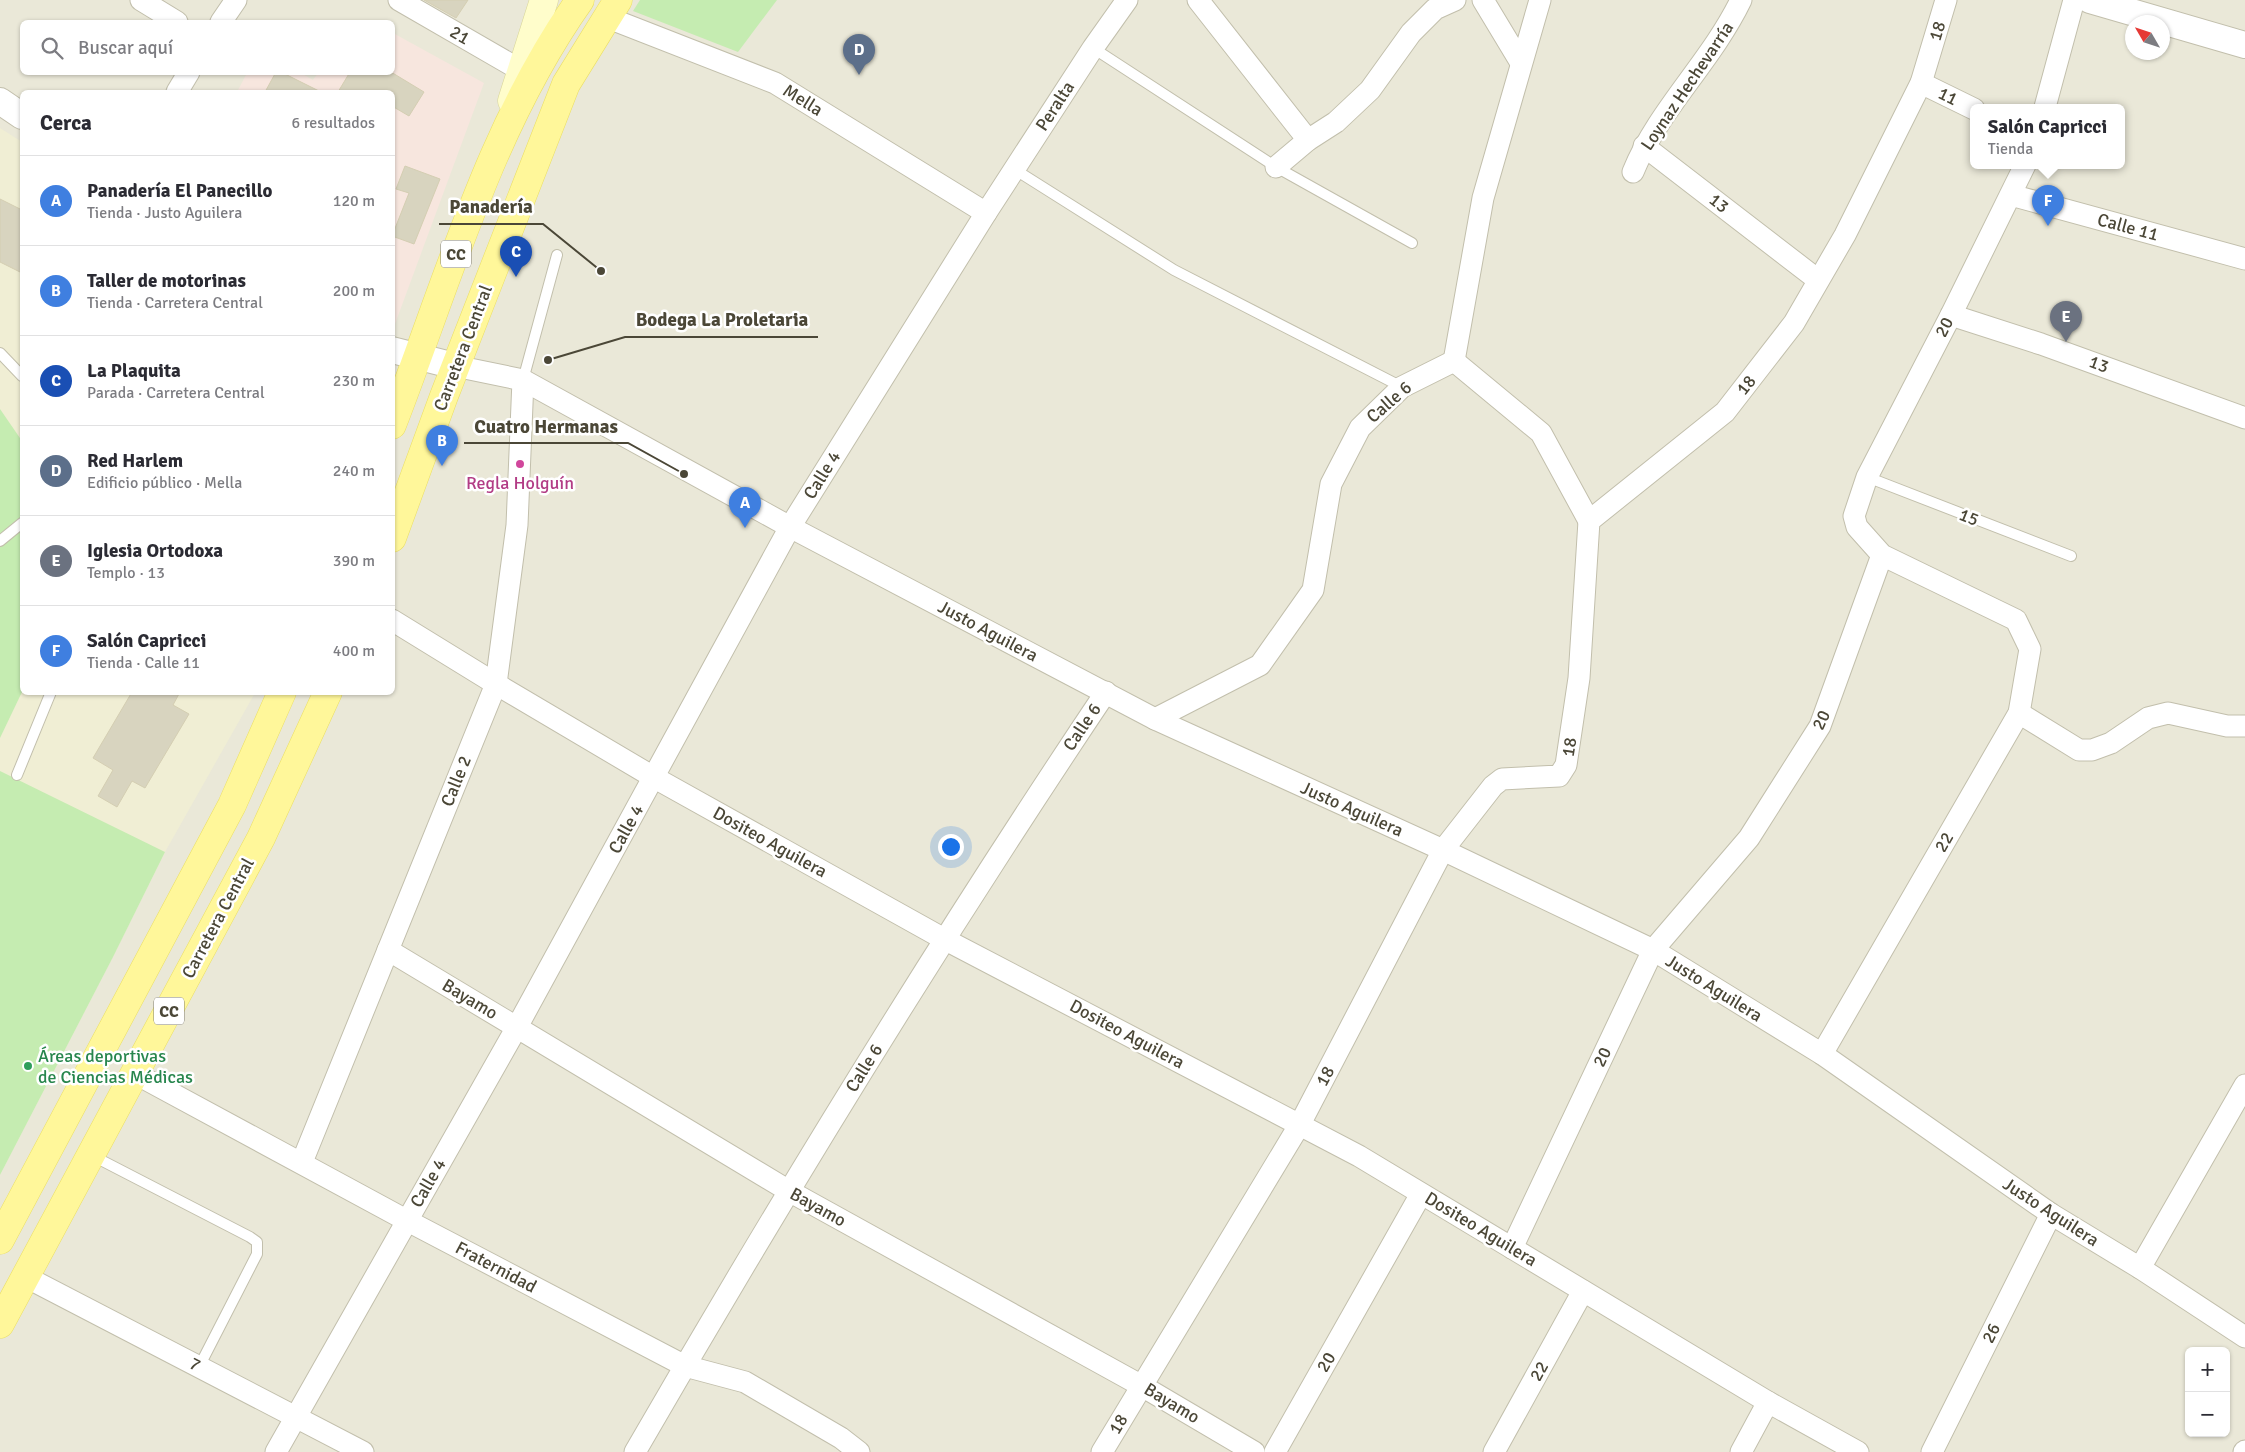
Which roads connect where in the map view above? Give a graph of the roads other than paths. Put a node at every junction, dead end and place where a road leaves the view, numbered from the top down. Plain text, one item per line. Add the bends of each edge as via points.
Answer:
1 (142, 0) edge
2 (236, 0) edge
3 (399, 0) edge
4 (544, 0) edge
5 (1127, 0) edge
6 (1198, 0) edge
7 (1455, 0) edge
8 (1483, 0) edge
9 (1540, 0) edge
10 (1741, 0) edge
11 (1946, 0) edge
12 (2074, 0) edge
13 (2090, 0) edge
14 (578, 1) edge
15 (612, 8) edge
16 (173, 20) edge
17 (222, 20) edge
18 (2245, 45) edge
19 (1093, 48) junction
20 (1521, 63) junction
21 (522, 71) junction
22 (188, 75) edge
23 (1921, 83) junction
24 (566, 84) junction
25 (178, 90) edge
26 (0, 101) edge
27 (2046, 104) edge
28 (1970, 107) edge
29 (20, 115) edge
30 (1308, 140) junction
31 (1644, 146) junction
32 (495, 151) junction
33 (1276, 167) junction
34 (1014, 169) junction
35 (2023, 169) edge
36 (1633, 172) dead end
37 (2011, 195) junction
38 (986, 213) junction
39 (1412, 243) dead end
40 (557, 255) dead end
41 (2245, 259) edge
42 (1818, 280) junction
43 (1951, 315) junction
44 (395, 351) edge
45 (0, 353) edge
46 (418, 357) junction
47 (1454, 361) junction
48 (456, 366) junction
49 (20, 374) edge
50 (523, 380) junction
51 (1402, 387) junction
52 (395, 417) edge
53 (2245, 418) edge
54 (1867, 477) junction
55 (1589, 522) junction
56 (20, 525) edge
57 (790, 527) junction
58 (395, 530) edge
59 (0, 541) edge
60 (1882, 555) junction
61 (2071, 556) dead end
62 (395, 622) edge
63 (496, 684) junction
64 (1106, 692) junction
65 (50, 695) edge
66 (281, 695) edge
67 (327, 695) edge
68 (2019, 713) junction
69 (1155, 719) junction
70 (2245, 726) edge
71 (17, 775) dead end
72 (655, 778) junction
73 (1444, 850) junction
74 (944, 939) junction
75 (388, 950) junction
76 (1653, 950) junction
77 (518, 1028) junction
78 (1822, 1054) junction
79 (136, 1074) junction
80 (2245, 1085) edge
81 (1300, 1124) junction
82 (92, 1155) junction
83 (302, 1162) junction
84 (789, 1191) junction
85 (1422, 1194) junction
86 (2051, 1214) junction
87 (406, 1220) junction
88 (0, 1240) edge
89 (1512, 1248) junction
90 (2140, 1268) junction
91 (26, 1277) junction
92 (1583, 1291) junction
93 (0, 1324) edge
94 (2245, 1337) edge
95 (685, 1366) junction
96 (199, 1367) junction
97 (1142, 1386) junction
98 (1768, 1402) junction
99 (296, 1417) junction
100 (276, 1452) edge
101 (363, 1452) edge
102 (636, 1452) edge
103 (859, 1452) edge
104 (1102, 1452) edge
105 (1254, 1452) edge
106 (1275, 1452) edge
107 (1494, 1452) edge
108 (1741, 1452) edge
109 (1858, 1452) edge
110 (1932, 1452) edge

1 - 16 street
2 - 17 street
3 - 21 street, 21
4 - 21 main road
5 - 19 street, Peralta
6 - 30 street
7 - 30 street via 1435,9 1411,33 1370,90 1336,122
8 - 20 street
9 - 20 street
10 - 31 street, Loynaz Hechevarría via 1727,30
11 - 23 street, 18
12 - 27 street
13 - 18 street
14 - 24 main road
14 - 32 main road, CC via 537,68
15 - 24 main road, Carretera Central / CC
15 - 38 street, Mella via 775,83
19 - 33 lane
19 - 34 street, Peralta
20 - 47 street via 1483,198
21 - 32 main road
22 - 25 street
23 - 28 street, 11
23 - 42 street, 18 via 1845,235
24 - 48 main road, Carretera Central / CC
26 - 29 street
30 - 33 street
31 - 36 street, Loynaz Hechevarría
31 - 42 street, 13
32 - 46 main road, CC
33 - 39 lane
34 - 38 street, Peralta
34 - 51 lane via 1174,270
35 - 37 street, 20
37 - 41 street, Calle 11
37 - 43 street, 20
38 - 57 street, Calle 4
40 - 50 lane
42 - 55 street, 18 via 1794,323 1725,412
43 - 53 street, 13
43 - 54 street, 20
44 - 46 street, Justo Aguilera
45 - 49 lane
46 - 48 street, Justo Aguilera
46 - 52 main road, CC
47 - 51 street, Calle 6
47 - 55 street via 1542,433
48 - 50 street, Justo Aguilera
48 - 58 main road, Carretera Central / CC
50 - 57 street, Justo Aguilera
50 - 63 street, Calle 2 via 517,526
51 - 69 street, Calle 6 via 1360,428 1335,476 1313,590 1260,665
54 - 60 street, 20 via 1854,516 1857,527
54 - 61 lane, 15
55 - 73 street, 18 via 1579,678 1566,765 1559,776 1502,779 1493,786
56 - 59 lane
57 - 64 street, Justo Aguilera
57 - 72 street, Calle 4
60 - 68 street, 22 via 2016,620 2030,648
60 - 76 street, 20 via 1820,726 1748,838
62 - 63 street, Dositeo Aguilera
63 - 72 street, Dositeo Aguilera
63 - 75 street, Calle 2
64 - 69 street, Justo Aguilera
64 - 74 street, Calle 6
65 - 71 lane
66 - 88 main road, CC via 232,805
67 - 79 main road, Carretera Central / CC via 261,838
68 - 70 street via 2079,750 2092,750 2111,743 2148,718 2168,713 2227,726
68 - 78 street, 22
69 - 73 street, Justo Aguilera
72 - 74 street, Dositeo Aguilera
72 - 77 street, Calle 4
73 - 76 street, Justo Aguilera
73 - 81 street, 18
74 - 81 street, Dositeo Aguilera
74 - 84 street, Calle 6
75 - 77 street, Bayamo
75 - 83 street, Calle 2
76 - 78 street, Justo Aguilera
76 - 89 street, 20
77 - 84 street, Bayamo
77 - 87 street, Calle 4
78 - 86 street, Justo Aguilera
79 - 82 main road, Carretera Central / CC
79 - 83 street, Fraternidad
80 - 90 street
81 - 85 street, Dositeo Aguilera
81 - 97 street, 18
82 - 91 main road, Carretera Central / CC
82 - 96 lane via 257,1242 257,1254
83 - 87 street, Fraternidad
84 - 95 street, Calle 6
84 - 97 street, Bayamo
85 - 89 street, Dositeo Aguilera
85 - 106 street, 20
86 - 90 street, Justo Aguilera
86 - 110 street, 26
87 - 95 street, Fraternidad
87 - 99 street, Calle 4
89 - 92 street, Dositeo Aguilera
90 - 94 street, Justo Aguilera
91 - 93 main road, Carretera Central / CC
91 - 96 street, 7
92 - 98 street, Dositeo Aguilera
92 - 107 street, 22
95 - 102 street, Calle 6
95 - 103 street, Fraternidad via 745,1382 841,1438
96 - 99 street, 7
97 - 104 street, 18
97 - 105 street, Bayamo
98 - 108 street
98 - 109 street, Dositeo Aguilera
99 - 100 street, Calle 4
99 - 101 street, 7

